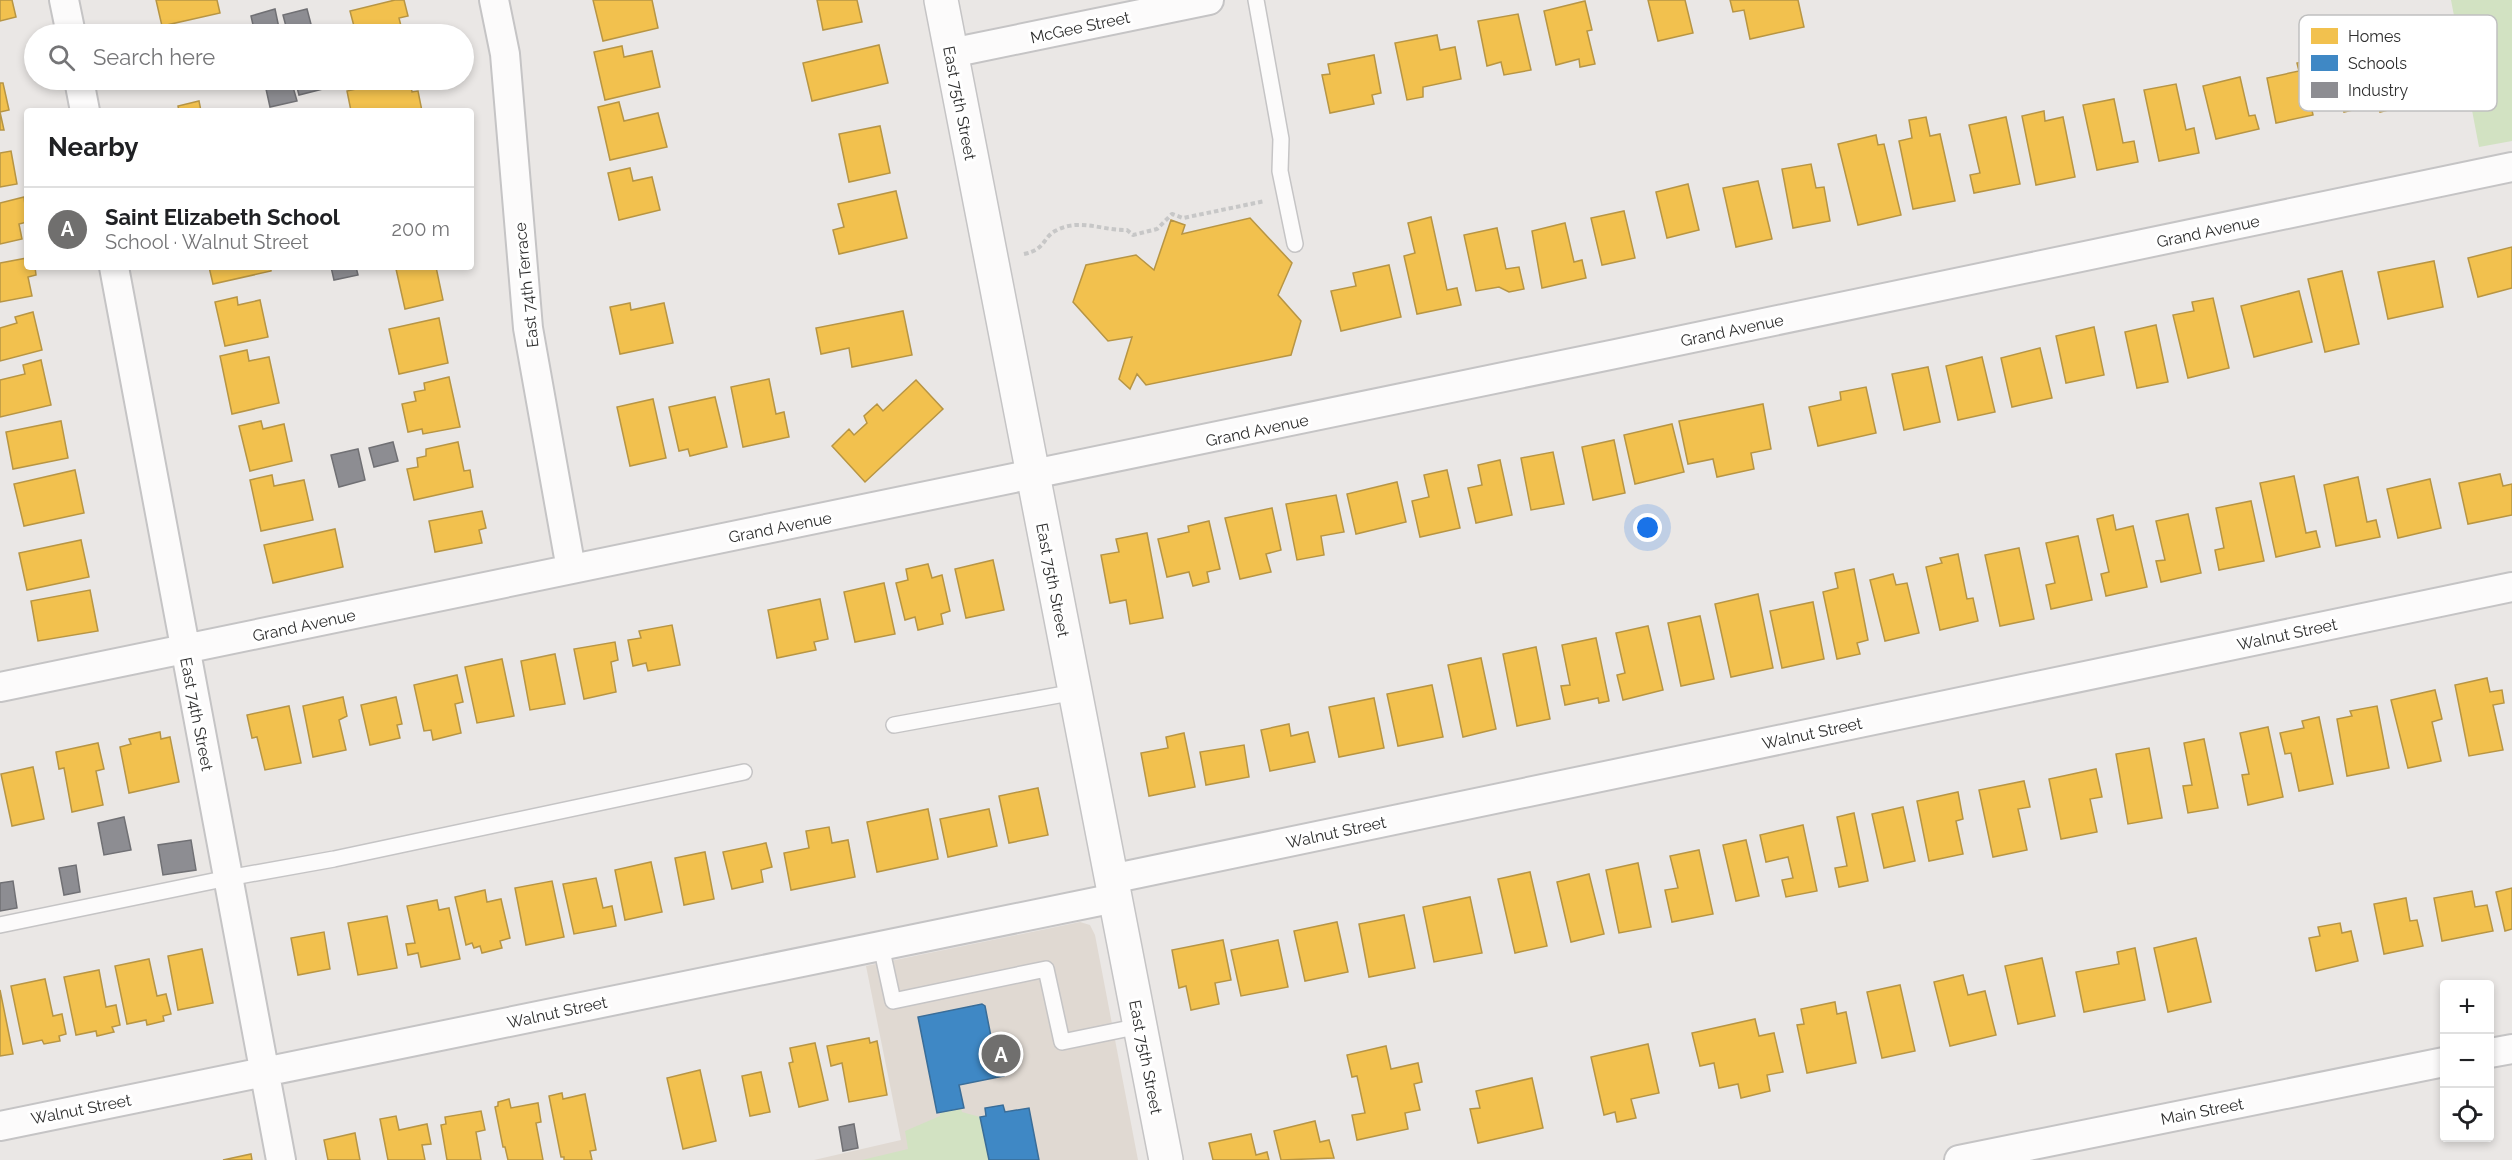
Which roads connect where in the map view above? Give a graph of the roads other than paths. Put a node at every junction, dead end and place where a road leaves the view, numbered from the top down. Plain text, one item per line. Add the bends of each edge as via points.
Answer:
1 (64, 0) edge
2 (494, 0) edge
3 (940, 0) edge
4 (1209, 0) edge
5 (1256, 0) edge
6 (69, 24) edge
7 (951, 53) junction
8 (81, 90) edge
9 (84, 108) edge
10 (2512, 167) edge
11 (1295, 244) dead end
12 (115, 270) edge
13 (1034, 477) junction
14 (571, 569) junction
15 (2512, 587) edge
16 (185, 650) junction
17 (0, 687) edge
18 (1075, 692) junction
19 (894, 725) dead end
20 (744, 772) dead end
21 (228, 878) junction
22 (1113, 889) junction
23 (0, 925) edge
24 (881, 946) junction
25 (1140, 1026) junction
26 (2512, 1049) edge
27 (2494, 1052) edge
28 (2440, 1063) edge
29 (264, 1072) junction
30 (0, 1126) edge
31 (1972, 1159) edge
32 (281, 1160) edge
33 (1166, 1160) edge

1 - 6 street
2 - 14 street, East 74th Terrace via 505,54 528,328
3 - 7 main road, East 75th Street
4 - 7 street, McGee Street
5 - 11 lane via 1281,139 1280,171
7 - 13 main road, East 75th Street
8 - 9 street
10 - 13 street, Grand Avenue
12 - 16 street, East 74th Street
13 - 14 street, Grand Avenue
13 - 18 main road, East 75th Street
14 - 16 street, Grand Avenue
15 - 22 street, Walnut Street
16 - 17 street, Grand Avenue
16 - 21 street, East 74th Street
18 - 19 lane
18 - 22 main road, East 75th Street
20 - 21 lane
21 - 23 lane
21 - 29 street, East 74th Street
22 - 24 street, Walnut Street
22 - 25 main road, East 75th Street
24 - 25 lane via 893,1001 1046,969 1062,1042
24 - 29 street, Walnut Street
25 - 33 main road, East 75th Street
26 - 27 street
28 - 31 street, Main Street
29 - 30 street, Walnut Street
29 - 32 street, East 74th Street

